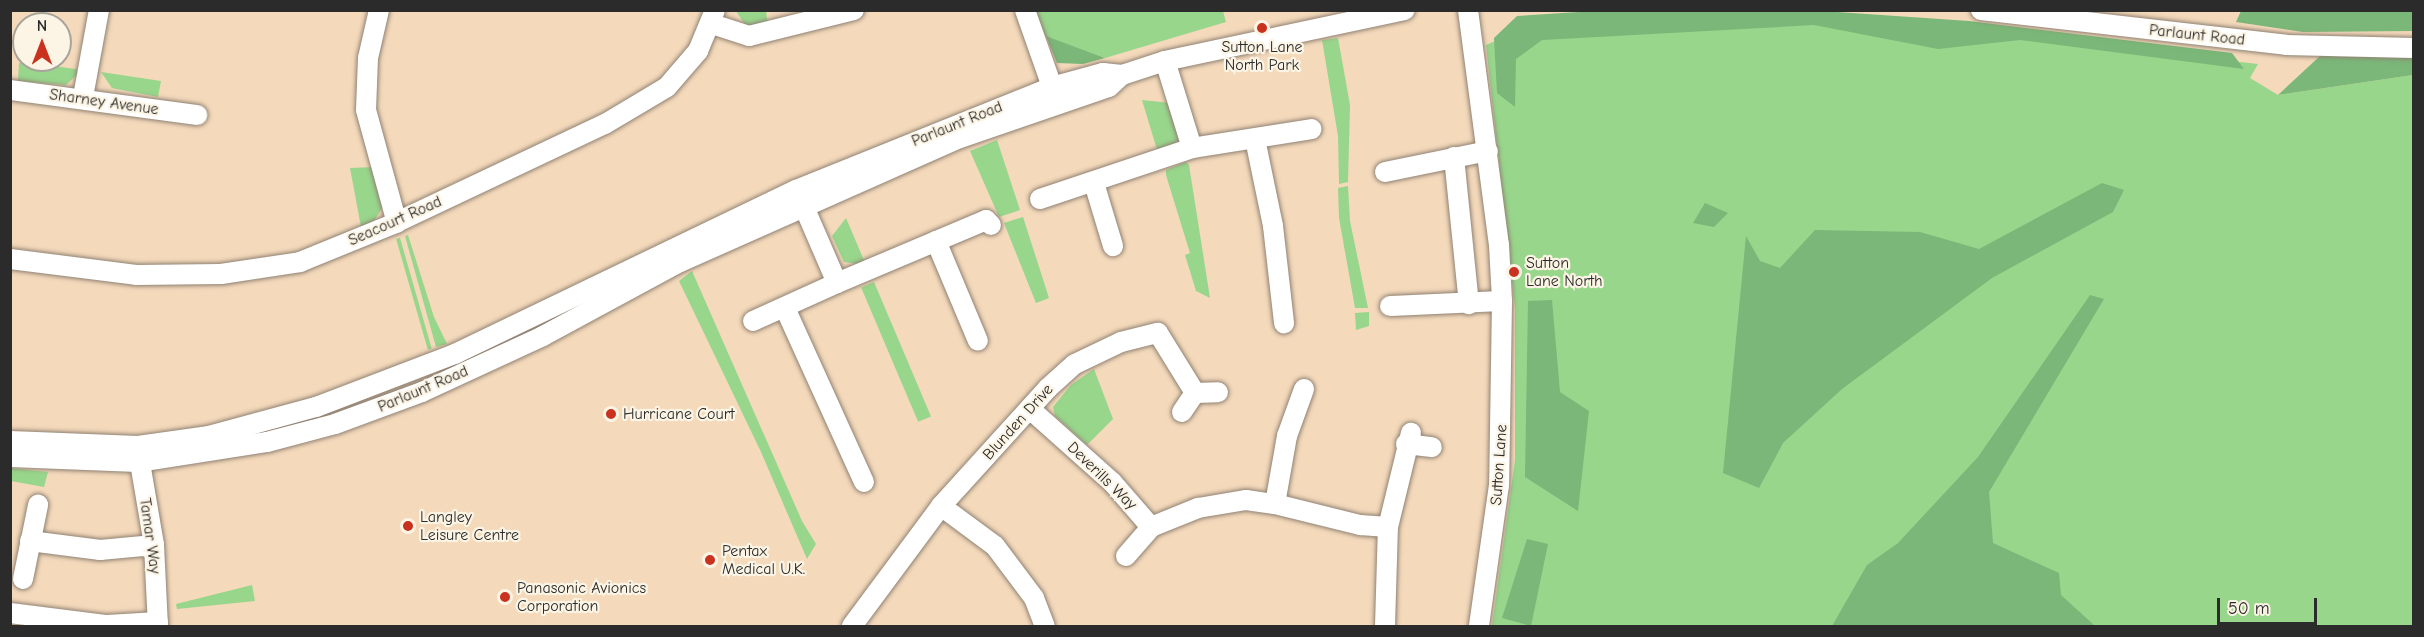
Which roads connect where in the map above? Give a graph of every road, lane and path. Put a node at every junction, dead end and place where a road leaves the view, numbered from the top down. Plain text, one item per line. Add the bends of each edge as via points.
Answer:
1 (99, 10) edge
2 (380, 10) edge
3 (854, 10) edge
4 (1024, 10) edge
5 (1405, 10) edge
6 (1468, 10) edge
7 (1981, 10) edge
8 (713, 17) edge
9 (2414, 48) edge
10 (1165, 61) junction
11 (10, 90) edge
12 (1055, 95) junction
13 (83, 98) junction
14 (197, 115) dead end
15 (1312, 129) dead end
16 (1255, 140) junction
17 (1192, 148) junction
18 (1488, 151) junction
19 (1454, 157) junction
20 (1385, 172) dead end
21 (1094, 183) junction
22 (800, 197) junction
23 (1040, 199) dead end
24 (397, 222) junction
25 (991, 225) dead end
26 (936, 241) junction
27 (1113, 246) dead end
28 (10, 259) edge
29 (837, 283) junction
30 (1502, 301) junction
31 (1469, 304) junction
32 (1390, 306) dead end
33 (785, 308) junction
34 (753, 321) dead end
35 (1284, 323) dead end
36 (978, 341) dead end
37 (1304, 389) dead end
38 (1218, 392) dead end
39 (1195, 393) junction
40 (1030, 409) junction
41 (1182, 412) dead end
42 (10, 441) edge
43 (1432, 447) dead end
44 (138, 454) junction
45 (10, 457) edge
46 (864, 482) dead end
47 (1275, 504) junction
48 (38, 505) dead end
49 (941, 506) junction
50 (1151, 527) junction
51 (1388, 527) junction
52 (30, 541) junction
53 (154, 546) junction
54 (1126, 556) dead end
55 (23, 579) dead end
56 (10, 613) edge
57 (158, 624) edge
58 (852, 627) edge
59 (1045, 627) edge
60 (1385, 627) edge
61 (1479, 627) edge

1 - 13 street
2 - 24 street via 368,58 366,110
3 - 8 street via 749,36
4 - 12 street
5 - 10 street, Parlaunt Road
6 - 18 street, Sutton Lane
7 - 9 street, Parlaunt Road via 2286,45
8 - 24 street, Seacourt Road via 698,51 667,87 605,124
10 - 12 street, Parlaunt Road via 1122,75 1104,74
10 - 17 street
11 - 13 street, Sharney Avenue
12 - 22 street, Parlaunt Road
13 - 14 street, Sharney Avenue
15 - 16 street
16 - 17 street
16 - 35 street via 1273,226
17 - 21 street
18 - 19 street
18 - 30 street, Sutton Lane
19 - 20 street
19 - 31 street
21 - 23 street
21 - 27 street
22 - 29 street
22 - 44 street, Parlaunt Road via 422,392 335,424 267,442
24 - 28 street, Seacourt Road via 300,262 220,274 136,275
25 - 26 street via 986,220
26 - 29 street
26 - 36 street
29 - 33 street
30 - 31 street
30 - 61 street, Sutton Lane via 1499,485
31 - 32 street
33 - 34 street
33 - 46 street
37 - 47 street via 1287,436
38 - 39 street
39 - 40 street, Blunden Drive via 1158,333 1121,342 1075,364
39 - 41 street
40 - 49 street, Blunden Drive
40 - 50 street, Deverills Way via 1112,482
42 - 44 street, Parlaunt Road
43 - 51 street via 1409,438
44 - 45 street, Parlaunt Road
44 - 53 street, Tamar Way
47 - 50 street via 1246,500 1198,508
47 - 51 street via 1360,525
48 - 52 street
49 - 58 street, Blunden Drive
49 - 59 street via 995,546 1034,598
50 - 54 street
51 - 60 street
52 - 53 street via 100,550
52 - 55 street
53 - 57 street, Tamar Way
56 - 57 street via 107,625

